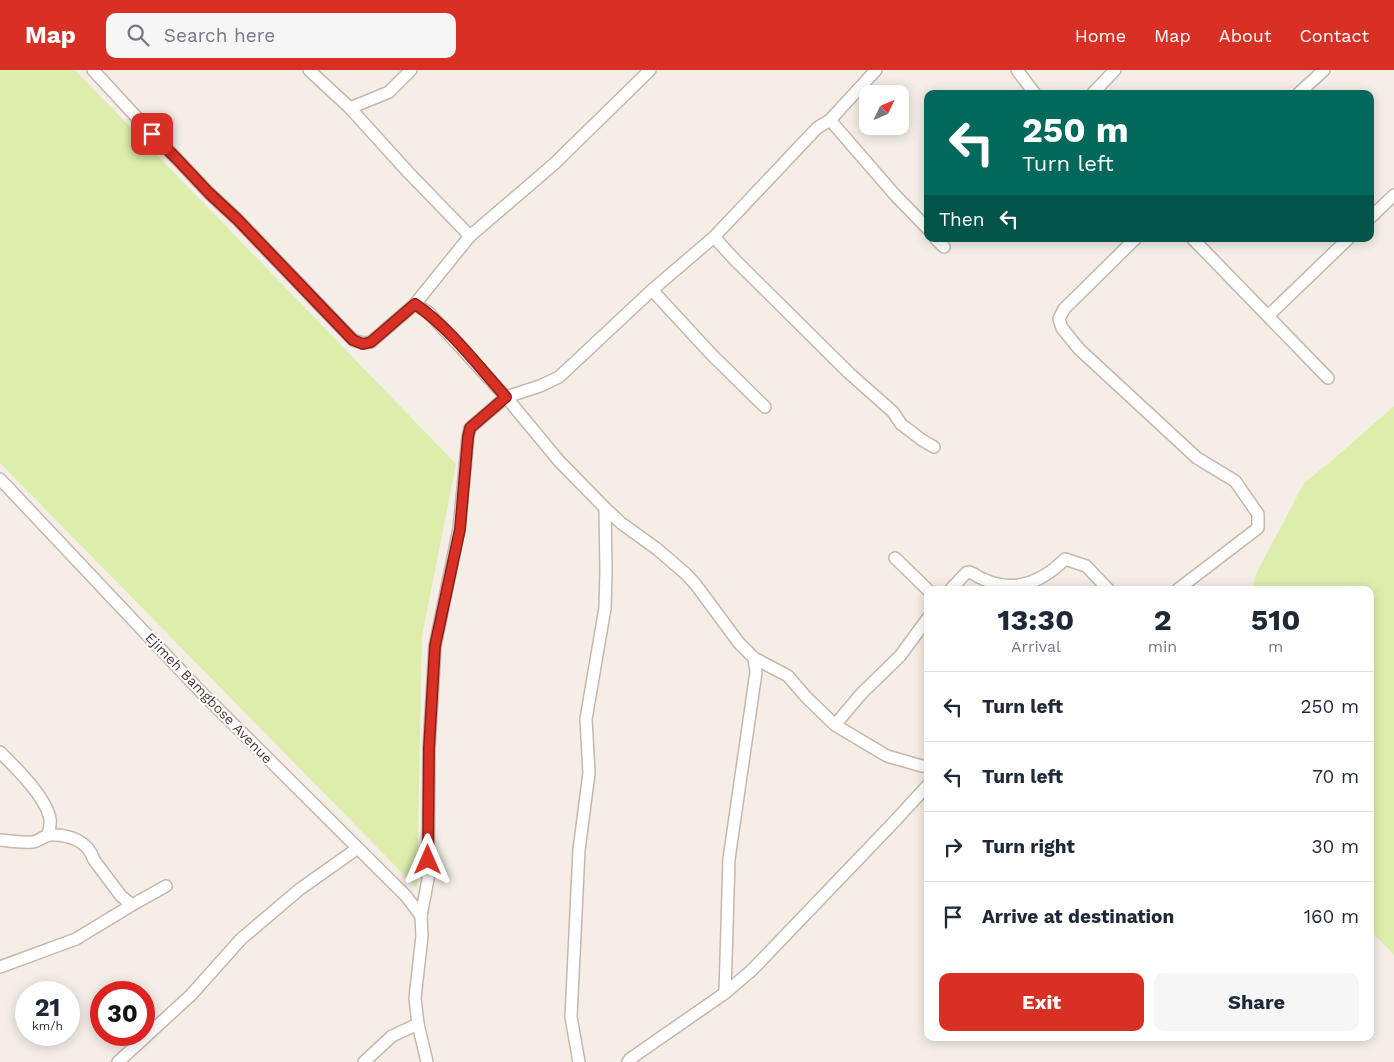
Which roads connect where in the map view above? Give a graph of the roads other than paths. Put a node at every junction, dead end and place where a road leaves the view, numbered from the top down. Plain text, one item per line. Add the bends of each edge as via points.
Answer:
1 (93, 70) edge
2 (309, 70) edge
3 (411, 70) edge
4 (650, 70) edge
5 (876, 70) edge
6 (1017, 70) edge
7 (1116, 70) edge
8 (1324, 70) edge
9 (1032, 90) edge
10 (1096, 90) edge
11 (1302, 90) edge
12 (350, 108) junction
13 (830, 120) junction
14 (1394, 195) edge
15 (1374, 214) edge
16 (924, 225) edge
17 (470, 236) junction
18 (714, 237) junction
19 (1132, 242) edge
20 (1195, 242) edge
21 (1345, 242) edge
22 (652, 290) junction
23 (415, 304) junction
24 (1269, 315) junction
25 (1328, 378) dead end
26 (506, 397) junction
27 (765, 407) dead end
28 (934, 447) dead end
29 (0, 479) edge
30 (605, 508) junction
31 (895, 558) dead end
32 (924, 586) edge
33 (954, 586) edge
34 (1009, 586) edge
35 (1009, 586) edge
36 (1024, 586) edge
37 (1024, 586) edge
38 (1105, 586) edge
39 (1182, 586) edge
40 (924, 623) edge
41 (754, 658) junction
42 (835, 725) junction
43 (0, 752) edge
44 (924, 766) edge
45 (924, 789) edge
46 (48, 835) junction
47 (0, 840) edge
48 (358, 848) junction
49 (166, 886) dead end
50 (132, 905) junction
51 (421, 916) junction
52 (0, 967) edge
53 (725, 993) junction
54 (418, 1024) junction
55 (118, 1062) edge
56 (364, 1062) edge
57 (428, 1062) edge
58 (579, 1062) edge
59 (628, 1062) edge

1 - 23 street via 353,340 363,344 371,342
2 - 12 street
3 - 12 street via 389,92
4 - 17 street via 554,164
5 - 13 street
6 - 9 street
7 - 10 street
8 - 11 street
12 - 17 street
13 - 16 street
13 - 18 street via 817,128
14 - 15 street
17 - 23 street
18 - 22 street
18 - 28 street via 849,373 893,412 901,424
19 - 39 street via 1064,309 1059,318 1062,328 1079,349 1197,458 1235,481 1258,514 1258,528
20 - 24 street
21 - 24 street
22 - 26 street via 559,377
22 - 27 street
23 - 26 street via 442,326
24 - 25 street
26 - 30 street via 559,461
26 - 51 street via 470,428 468,437 460,529 435,646 429,748 428,878
29 - 48 street, Ejimeh Bamgbose Avenue via 200,691
30 - 41 street via 686,574
30 - 58 street via 605,608 586,719 589,773 580,850 571,1017
31 - 32 street
33 - 35 street via 969,572 984,580
34 - 37 street
36 - 38 street via 1056,568 1065,559 1086,566
40 - 42 street via 900,656
41 - 42 street via 788,676
41 - 53 street via 756,672 729,858
42 - 44 street via 887,756
43 - 46 street via 24,775 48,812
45 - 53 street via 752,970
46 - 47 street via 34,842
46 - 50 street via 76,839 84,844 121,896
48 - 51 street, Ejimeh Bamgbose Avenue via 406,896
48 - 55 street via 300,889 242,939 191,995
49 - 50 street
50 - 52 street via 76,939
51 - 54 street via 415,998
53 - 59 street
54 - 56 street via 392,1036
54 - 57 street

